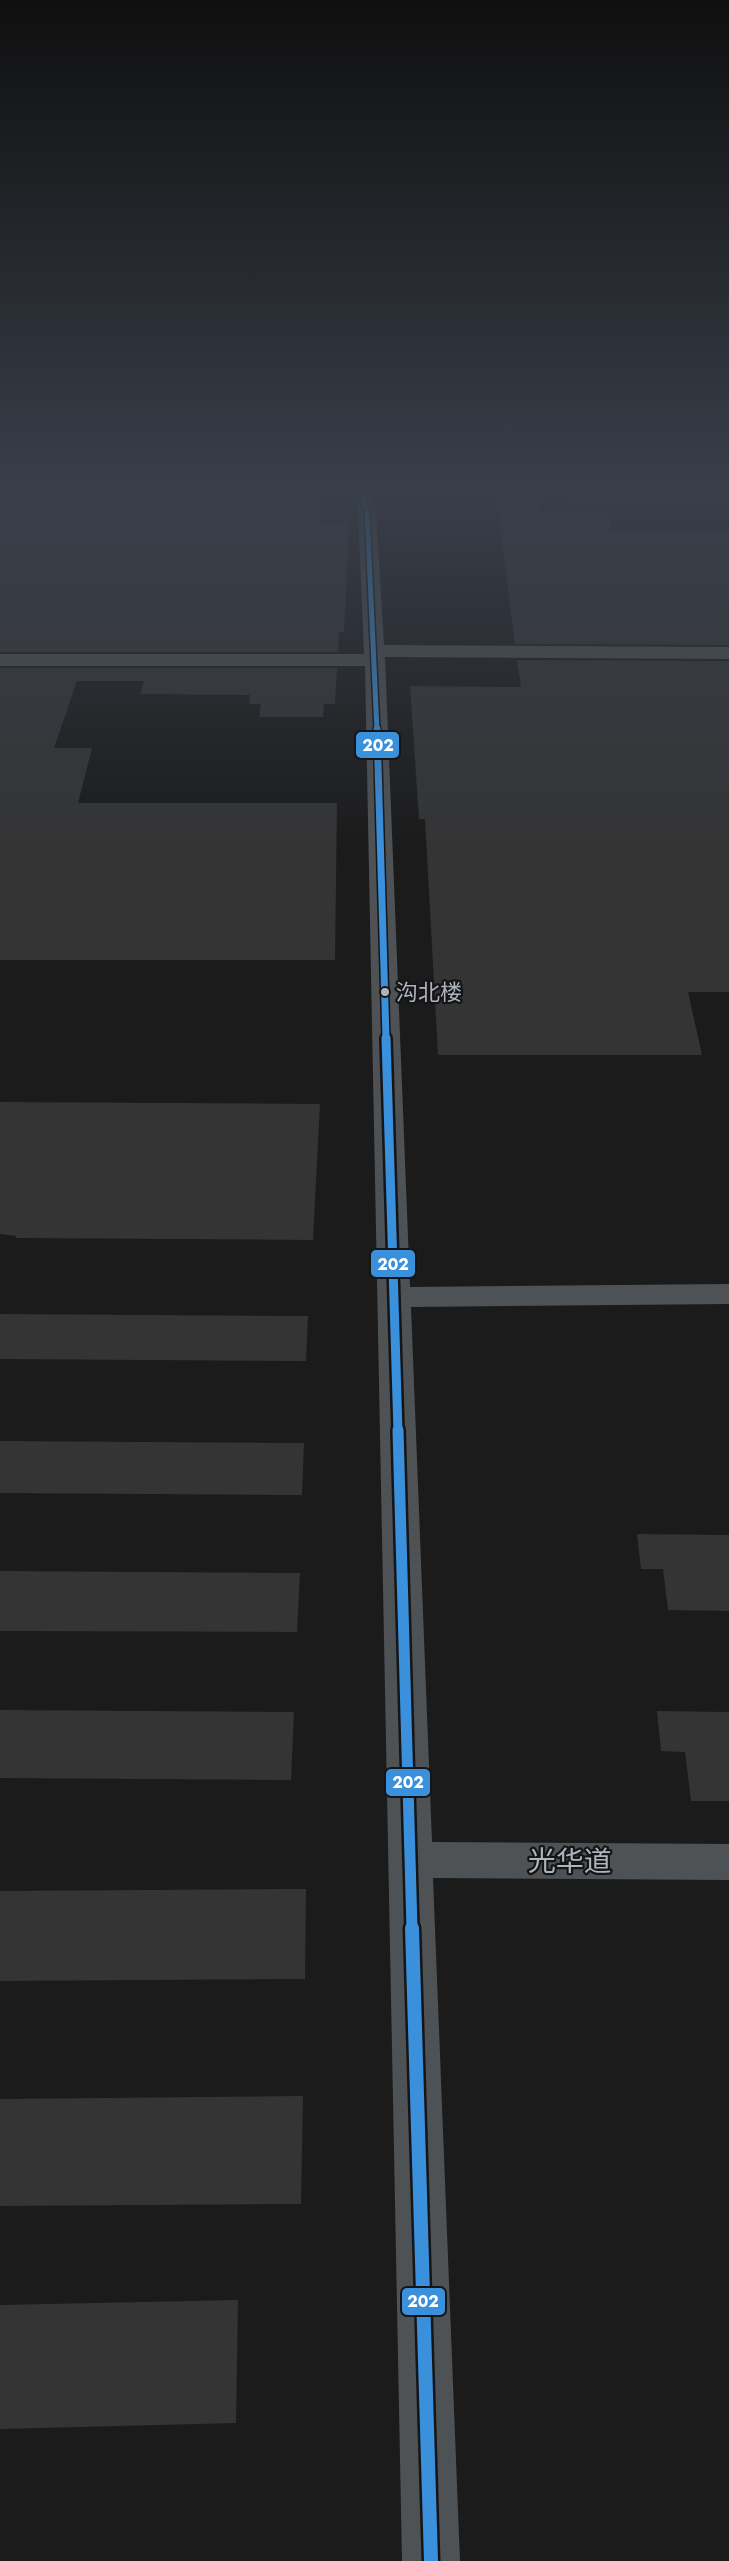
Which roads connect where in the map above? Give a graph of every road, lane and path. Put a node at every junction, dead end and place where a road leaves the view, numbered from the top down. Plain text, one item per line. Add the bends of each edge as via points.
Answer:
1 (372, 607) edge
2 (729, 653) edge
3 (375, 656) junction
4 (0, 660) edge
5 (729, 1294) edge
6 (394, 1297) junction
7 (410, 1860) junction
8 (729, 1862) edge
9 (431, 2561) edge

1 - 3 street
2 - 3 street
3 - 4 street
3 - 6 street
5 - 6 street
6 - 7 street
7 - 8 street, 光华道
7 - 9 street

